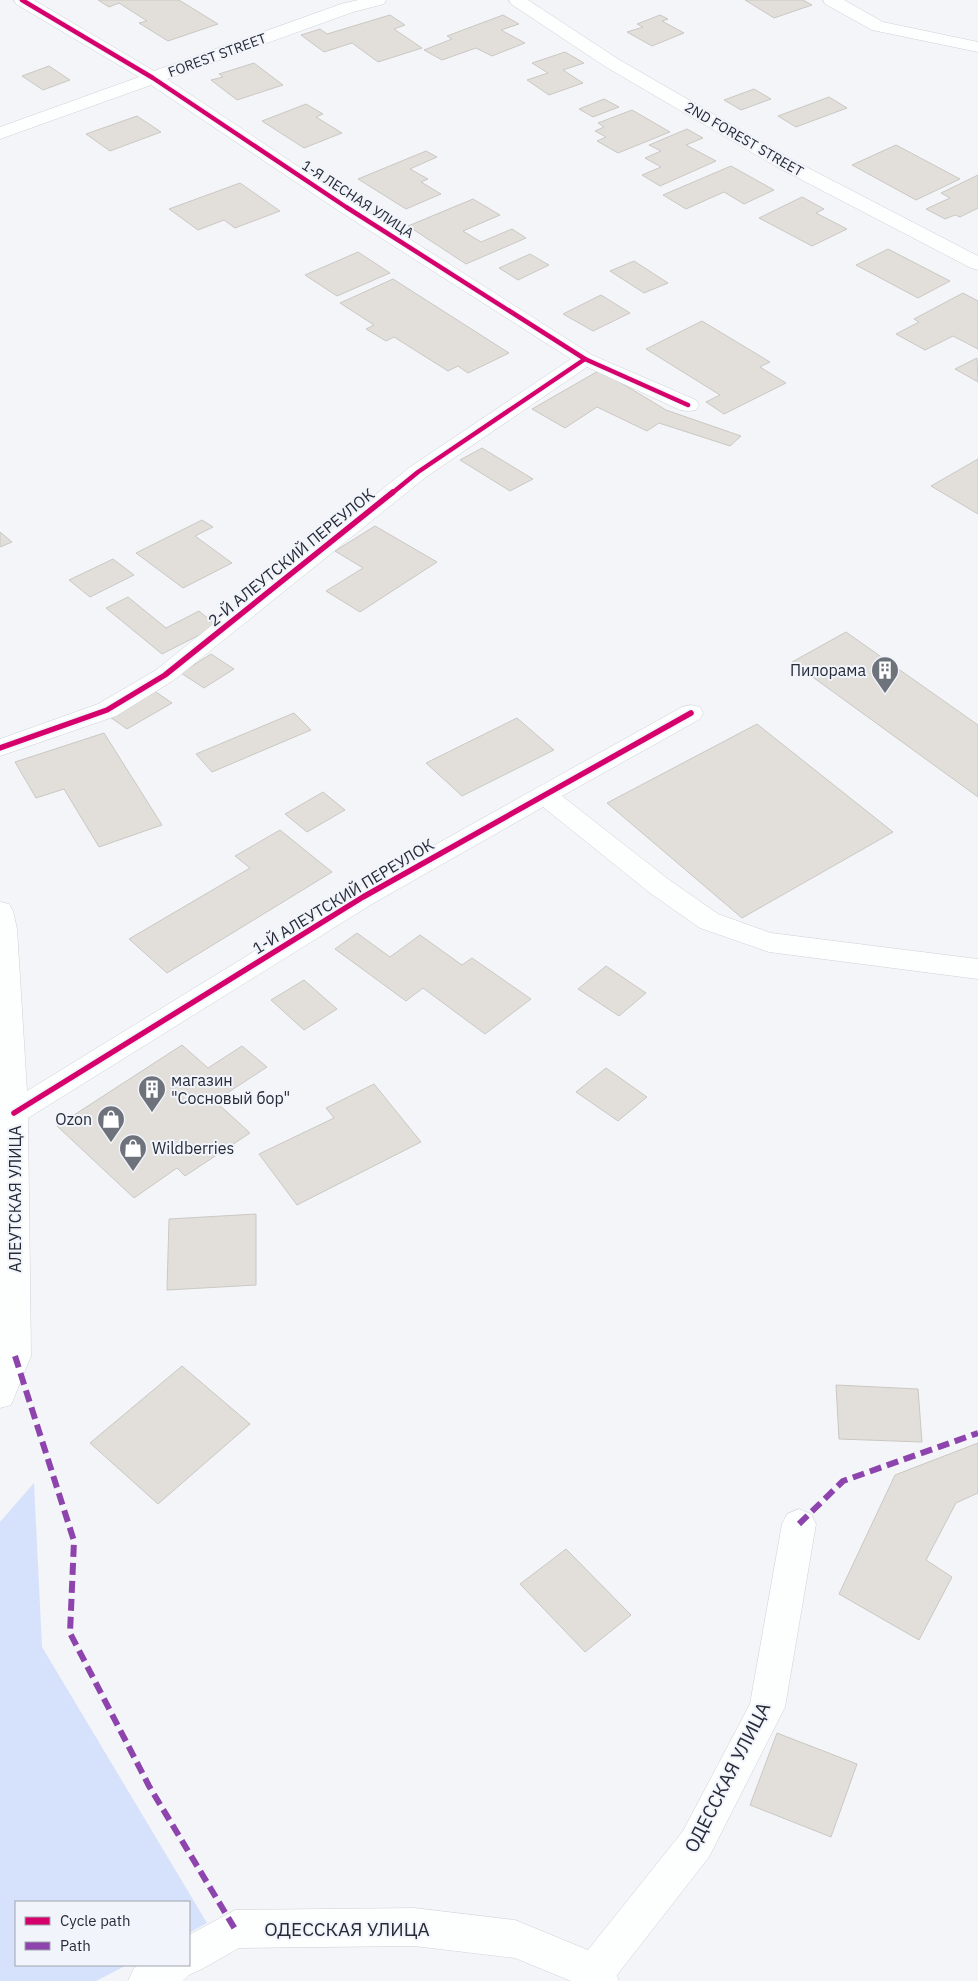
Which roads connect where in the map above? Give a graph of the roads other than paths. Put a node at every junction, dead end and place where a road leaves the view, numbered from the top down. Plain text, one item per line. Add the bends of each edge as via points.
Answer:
1 (22, 0) edge
2 (378, 0) edge
3 (518, 0) edge
4 (831, 0) edge
5 (978, 47) edge
6 (153, 78) junction
7 (0, 133) edge
8 (978, 264) edge
9 (585, 359) junction
10 (688, 405) dead end
11 (691, 713) dead end
12 (0, 748) edge
13 (545, 796) junction
14 (0, 911) edge
15 (978, 969) edge
16 (14, 1113) junction
17 (0, 1395) edge
18 (799, 1524) dead end
19 (190, 1955) edge
20 (172, 1966) edge
21 (597, 1977) edge
22 (147, 1981) edge

1 - 6 street, 1-Я ЛЕСНАЯ УЛИЦА
2 - 6 street, FOREST STREET via 347,8
3 - 8 street, 2ND FOREST STREET via 612,63 784,163
4 - 5 street via 878,26
6 - 7 street, FOREST STREET
6 - 9 street, 1-Я ЛЕСНАЯ УЛИЦА via 346,208
9 - 10 street, 1-Я ЛЕСНАЯ УЛИЦА
9 - 12 street, 2-Й АЛЕУТСКИЙ ПЕРЕУЛОК via 418,472 165,675 108,710
11 - 13 street, 1-Й АЛЕУТСКИЙ ПЕРЕУЛОК
13 - 15 street via 710,922 769,942
13 - 16 street, 1-Й АЛЕУТСКИЙ ПЕРЕУЛОК via 363,897
14 - 16 street, АЛЕУТСКАЯ УЛИЦА via 4,929
16 - 17 street, АЛЕУТСКАЯ УЛИЦА via 15,1356
18 - 21 street, ОДЕССКАЯ УЛИЦА via 767,1706 696,1844
19 - 21 street, ОДЕССКАЯ УЛИЦА via 235,1929 414,1927 514,1939
20 - 22 street

